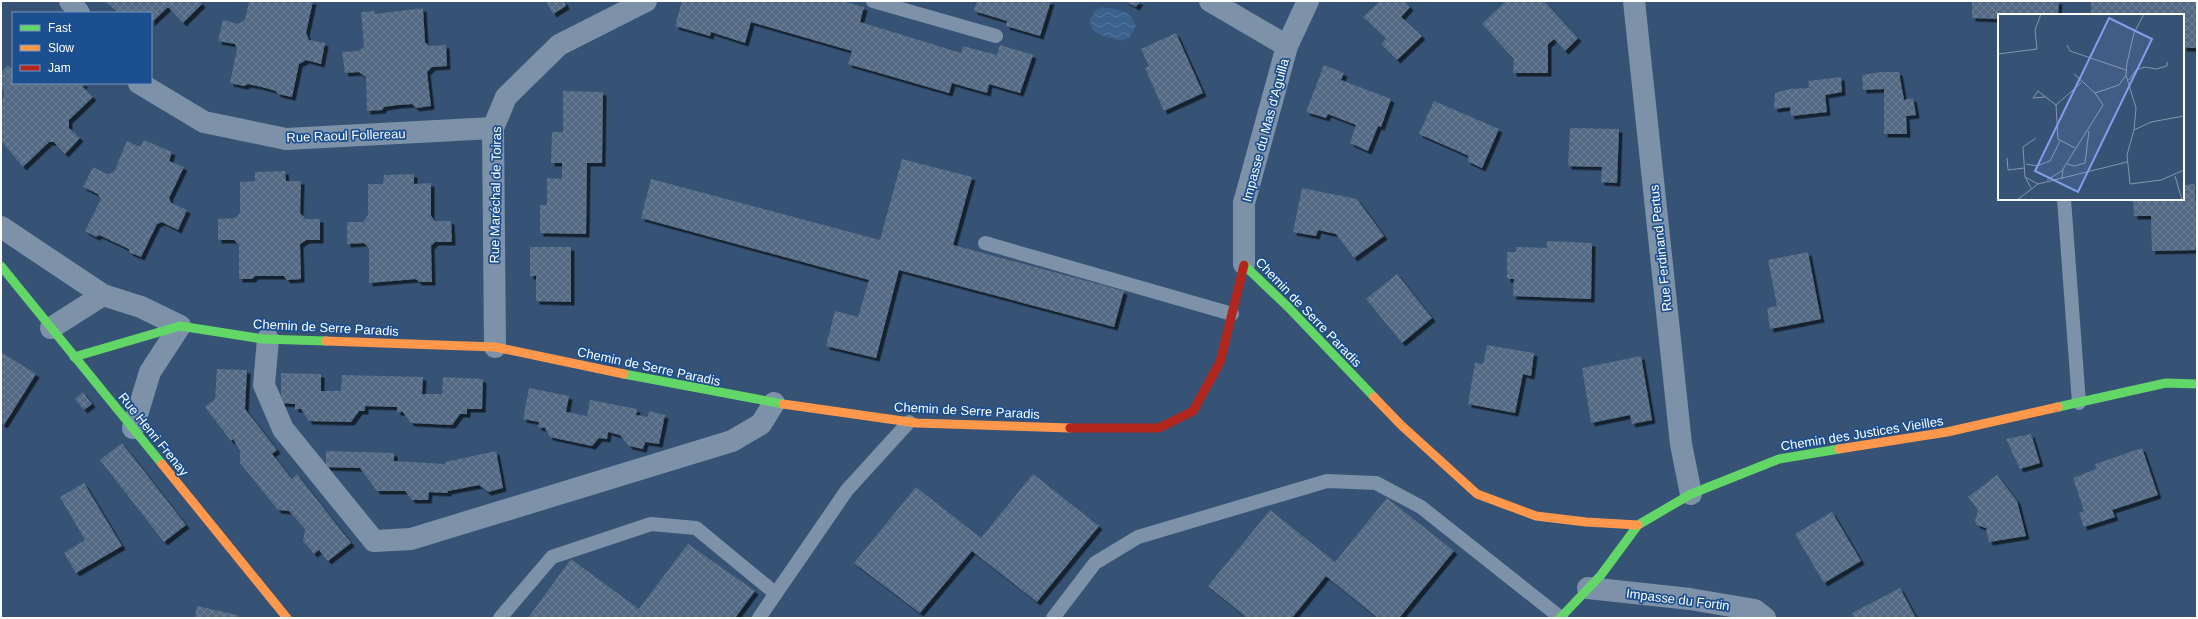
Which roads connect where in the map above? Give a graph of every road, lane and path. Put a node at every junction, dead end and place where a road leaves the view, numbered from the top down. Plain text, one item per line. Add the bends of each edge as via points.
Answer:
1 (70, 1) edge
2 (646, 1) edge
3 (873, 1) edge
4 (1210, 1) edge
5 (1308, 1) edge
6 (1634, 1) edge
7 (78, 12) edge
8 (996, 36) dead end
9 (1287, 46) junction
10 (141, 84) edge
11 (493, 128) junction
12 (2064, 200) edge
13 (1, 227) edge
14 (985, 243) dead end
15 (1244, 264) junction
16 (1, 266) edge
17 (103, 295) junction
18 (1232, 314) junction
19 (180, 326) junction
20 (51, 328) junction
21 (268, 339) junction
22 (495, 347) junction
23 (74, 356) junction
24 (2197, 384) edge
25 (2078, 402) junction
26 (774, 403) junction
27 (909, 422) junction
28 (133, 428) junction
29 (1691, 494) junction
30 (1638, 525) junction
31 (1588, 588) junction
32 (775, 593) junction
33 (287, 618) edge
34 (500, 618) edge
35 (759, 618) edge
36 (1053, 618) edge
37 (1561, 618) edge
38 (1764, 618) edge

1 - 7 street
2 - 11 street, Rue Maréchal de Toiras via 559,45 506,97
3 - 8 lane
4 - 9 street
5 - 9 street, Impasse du Mas d'Aguilla
6 - 29 street, Rue Ferdinand Pertus via 1681,444
9 - 15 street, Impasse du Mas d'Aguilla via 1244,203
10 - 11 street, Rue Raoul Follereau via 204,122 286,139
11 - 22 street, Rue Maréchal de Toiras
12 - 25 lane
13 - 17 street
14 - 18 lane
15 - 18 street, Chemin de Serre Paradis
15 - 30 street, Chemin de Serre Paradis via 1401,424 1477,494 1536,516
16 - 20 street, Rue Henri Frenay
17 - 19 street via 141,307
17 - 20 street
18 - 27 street, Chemin de Serre Paradis via 1220,362 1194,411 1159,428
19 - 21 street, Chemin de Serre Paradis
19 - 23 street, Chemin de Serre Paradis
19 - 28 street via 150,372
20 - 23 street, Rue Henri Frenay
21 - 22 street, Chemin de Serre Paradis
21 - 26 street via 264,385 282,429 374,541 411,539 732,441 761,424
22 - 26 street, Chemin de Serre Paradis via 689,388
23 - 28 street, Rue Henri Frenay
24 - 25 street, Chemin des Justices Vieilles via 2166,383
25 - 29 street, Chemin des Justices Vieilles via 1947,432 1780,459
26 - 27 street, Chemin de Serre Paradis
27 - 32 lane via 847,490
28 - 33 street, Rue Henri Frenay
29 - 30 street, Chemin des Justices Vieilles
30 - 31 street, Chemin des Justices Vieilles
31 - 37 street, Chemin des Justices Vieilles
31 - 38 street, Impasse du Fortin via 1690,599 1755,610
32 - 34 lane via 696,528 651,524 552,557
32 - 35 lane
36 - 37 lane via 1095,563 1138,537 1327,481 1376,483 1421,507

